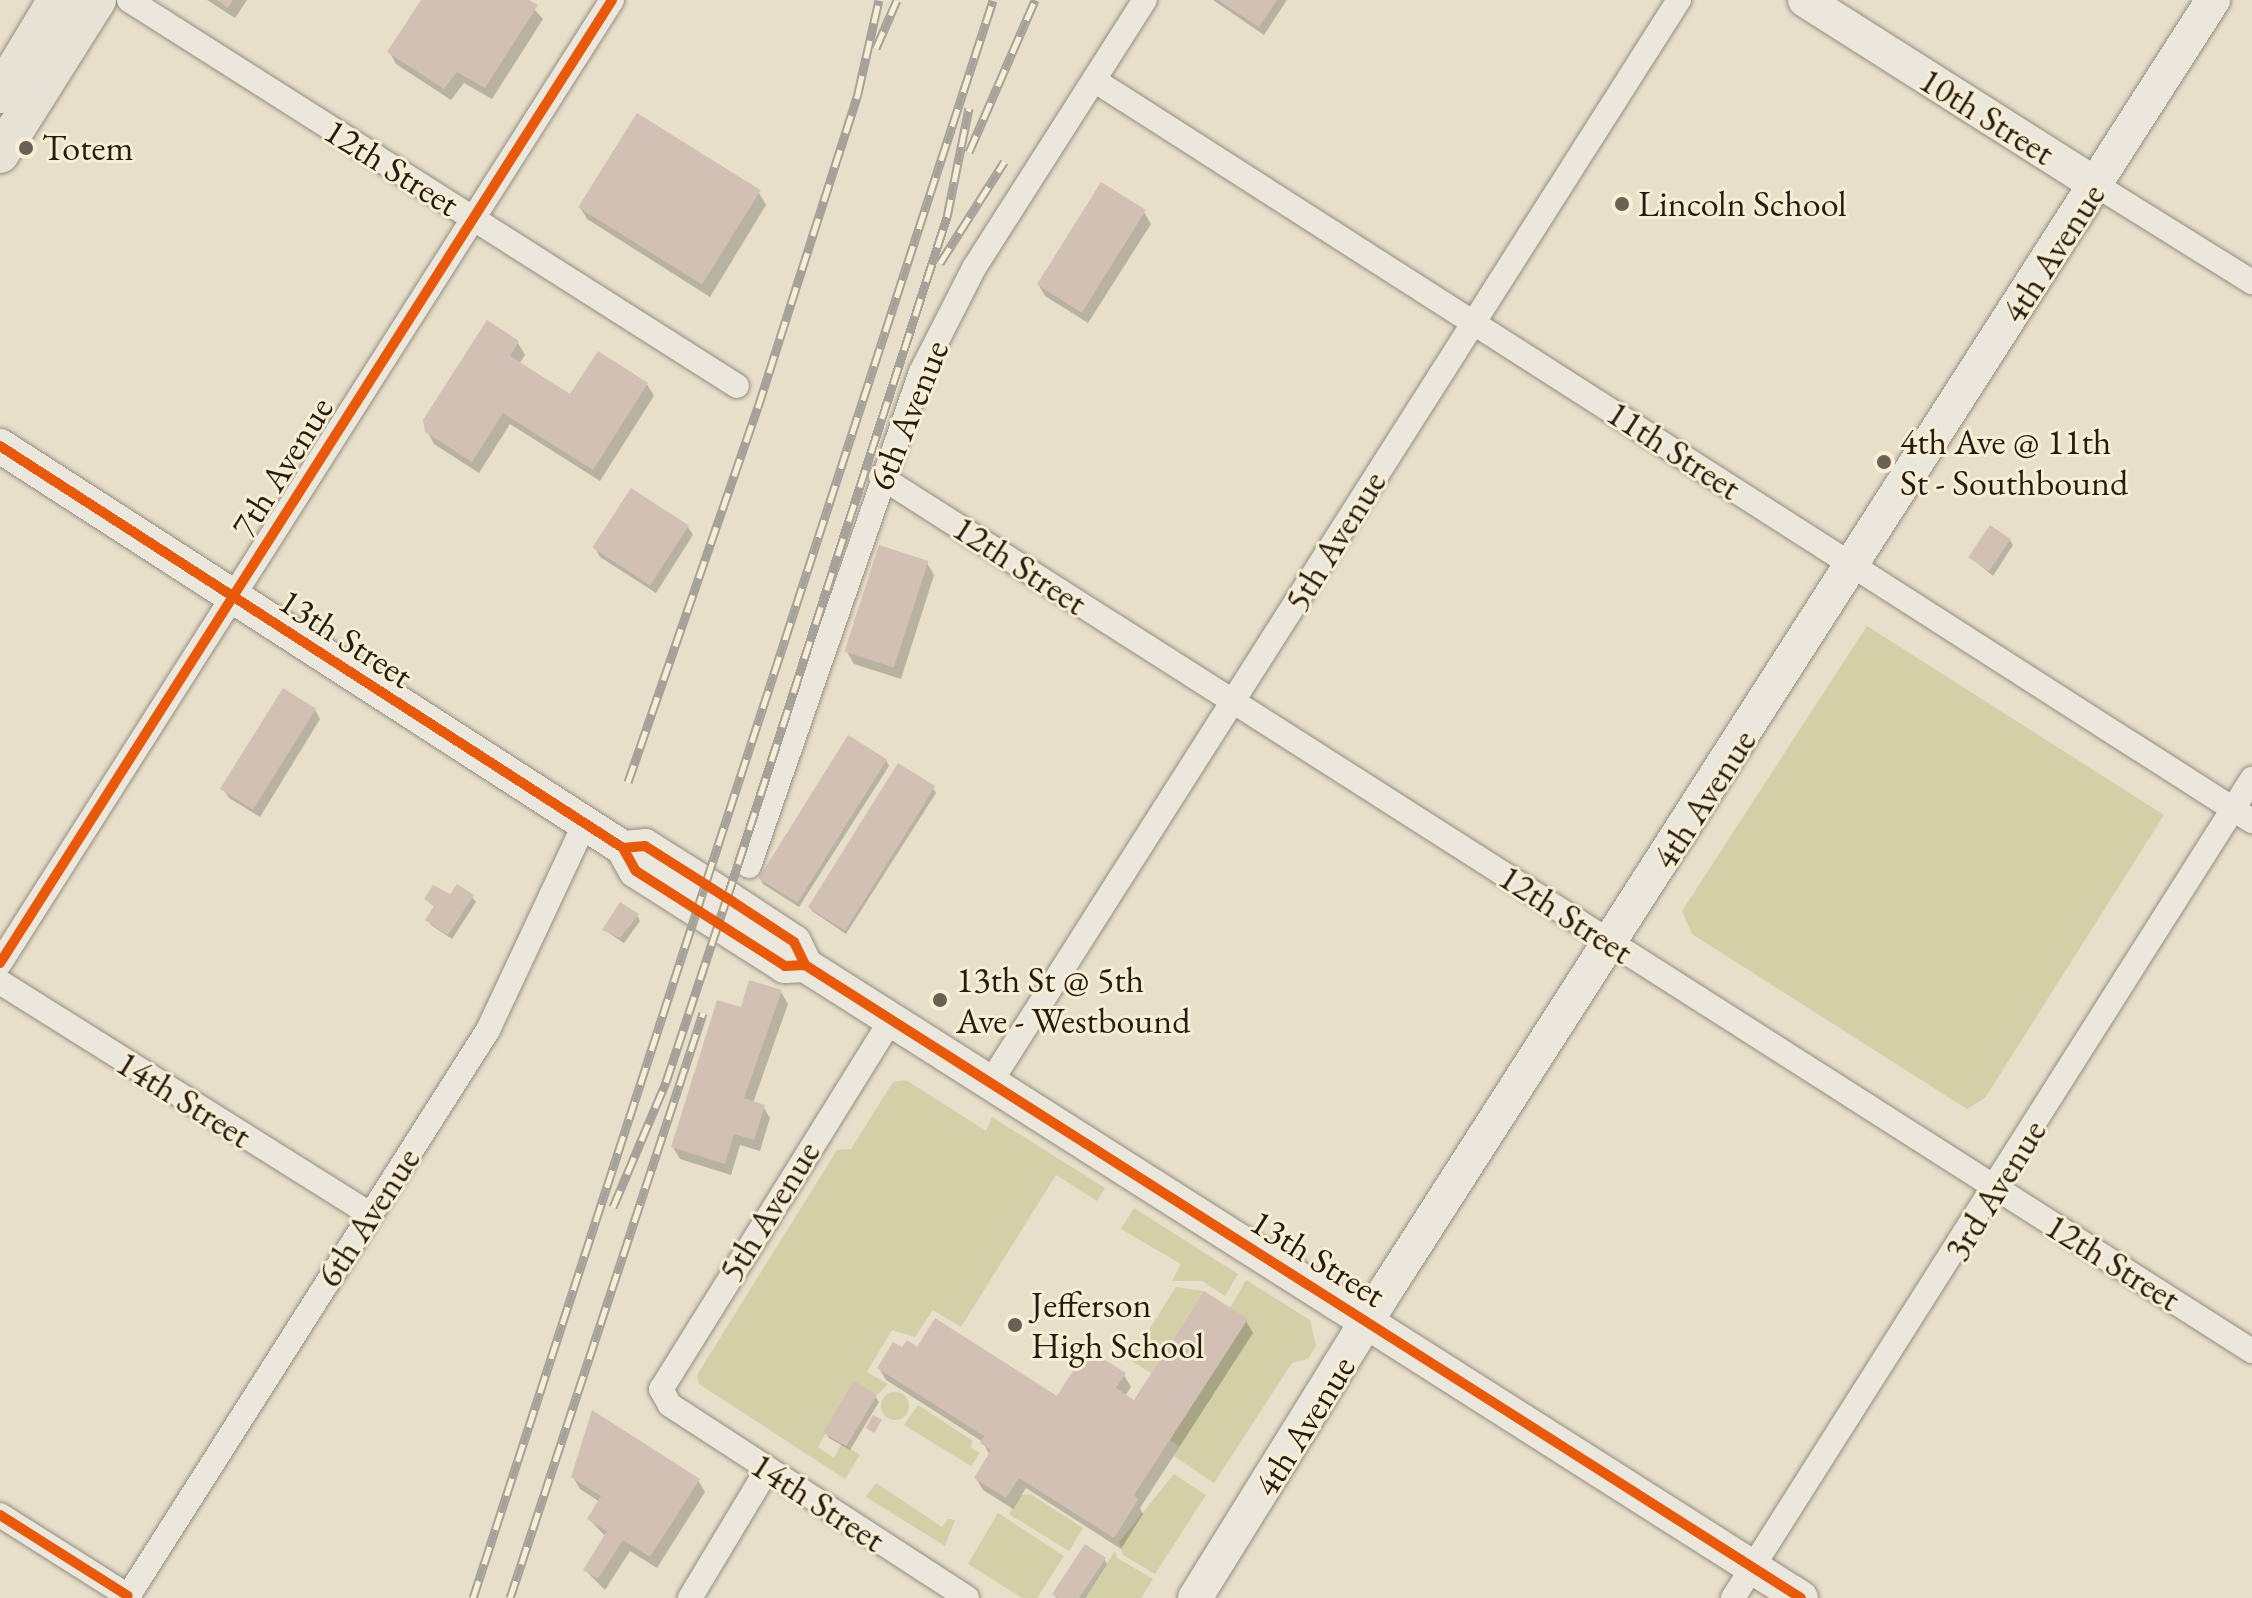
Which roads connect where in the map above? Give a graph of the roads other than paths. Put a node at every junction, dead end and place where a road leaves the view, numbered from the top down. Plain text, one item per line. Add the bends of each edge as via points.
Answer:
1 (57, 0) edge
2 (97, 0) edge
3 (129, 0) edge
4 (612, 0) edge
5 (1145, 0) edge
6 (1679, 0) edge
7 (1805, 0) edge
8 (2213, 0) edge
9 (1094, 80) junction
10 (0, 94) edge
11 (0, 154) edge
12 (2096, 185) junction
13 (473, 218) junction
14 (2252, 282) edge
15 (1474, 321) junction
16 (737, 386) dead end
17 (0, 446) edge
18 (881, 477) junction
19 (1853, 565) junction
20 (232, 598) junction
21 (1233, 701) junction
22 (2252, 779) edge
23 (2242, 815) edge
24 (585, 823) junction
25 (749, 866) dead end
26 (1610, 943) junction
27 (0, 963) edge
28 (0, 982) edge
29 (891, 1020) junction
30 (990, 1083) junction
31 (1997, 1189) junction
32 (370, 1214) junction
33 (1367, 1323) junction
34 (2252, 1351) edge
35 (670, 1405) joint
36 (767, 1470) junction
37 (0, 1515) edge
38 (1753, 1567) junction
39 (128, 1597) edge
40 (690, 1598) edge
41 (967, 1598) edge
42 (1195, 1598) edge
43 (1733, 1598) edge
44 (1801, 1598) edge

1 - 10 main road
2 - 11 main road
3 - 13 street, 12th Street
4 - 13 street, 7th Avenue
5 - 9 street, 6th Avenue
6 - 15 street, 5th Avenue
7 - 12 street, 10th Street
8 - 12 street, 4th Avenue
9 - 15 street, 11th Street
9 - 18 street, 6th Avenue via 964,285 921,372
12 - 14 street, 10th Street
12 - 19 street, 4th Avenue
13 - 16 street, 12th Street
13 - 20 street, 7th Avenue
15 - 19 street, 11th Street
15 - 21 street, 5th Avenue
17 - 20 street, 13th Street
18 - 21 street, 12th Street
18 - 25 street, 6th Avenue
19 - 23 street, 11th Street
19 - 26 street, 4th Avenue
20 - 24 street, 13th Street
20 - 27 street, 7th Avenue
21 - 26 street, 12th Street
21 - 30 street, 5th Avenue
22 - 23 street, 3rd Avenue
23 - 31 street, 3rd Avenue
24 - 29 street, 13th Street via 623,848 645,846 727,898 794,942 805,965
24 - 32 street, 6th Avenue via 488,1030
26 - 31 street, 12th Street
26 - 33 street, 4th Avenue
28 - 32 street, 14th Street
29 - 30 street, 13th Street
29 - 35 street, 5th Avenue via 668,1371 661,1389
30 - 33 street, 13th Street
31 - 34 street, 12th Street
31 - 38 street, 3rd Avenue
32 - 39 street, 6th Avenue
33 - 38 street, 13th Street
33 - 42 street, 4th Avenue
35 - 36 street, 14th Street
36 - 40 street
36 - 41 street, 14th Street
37 - 39 street
38 - 43 street, 3rd Avenue
38 - 44 street, 13th Street

